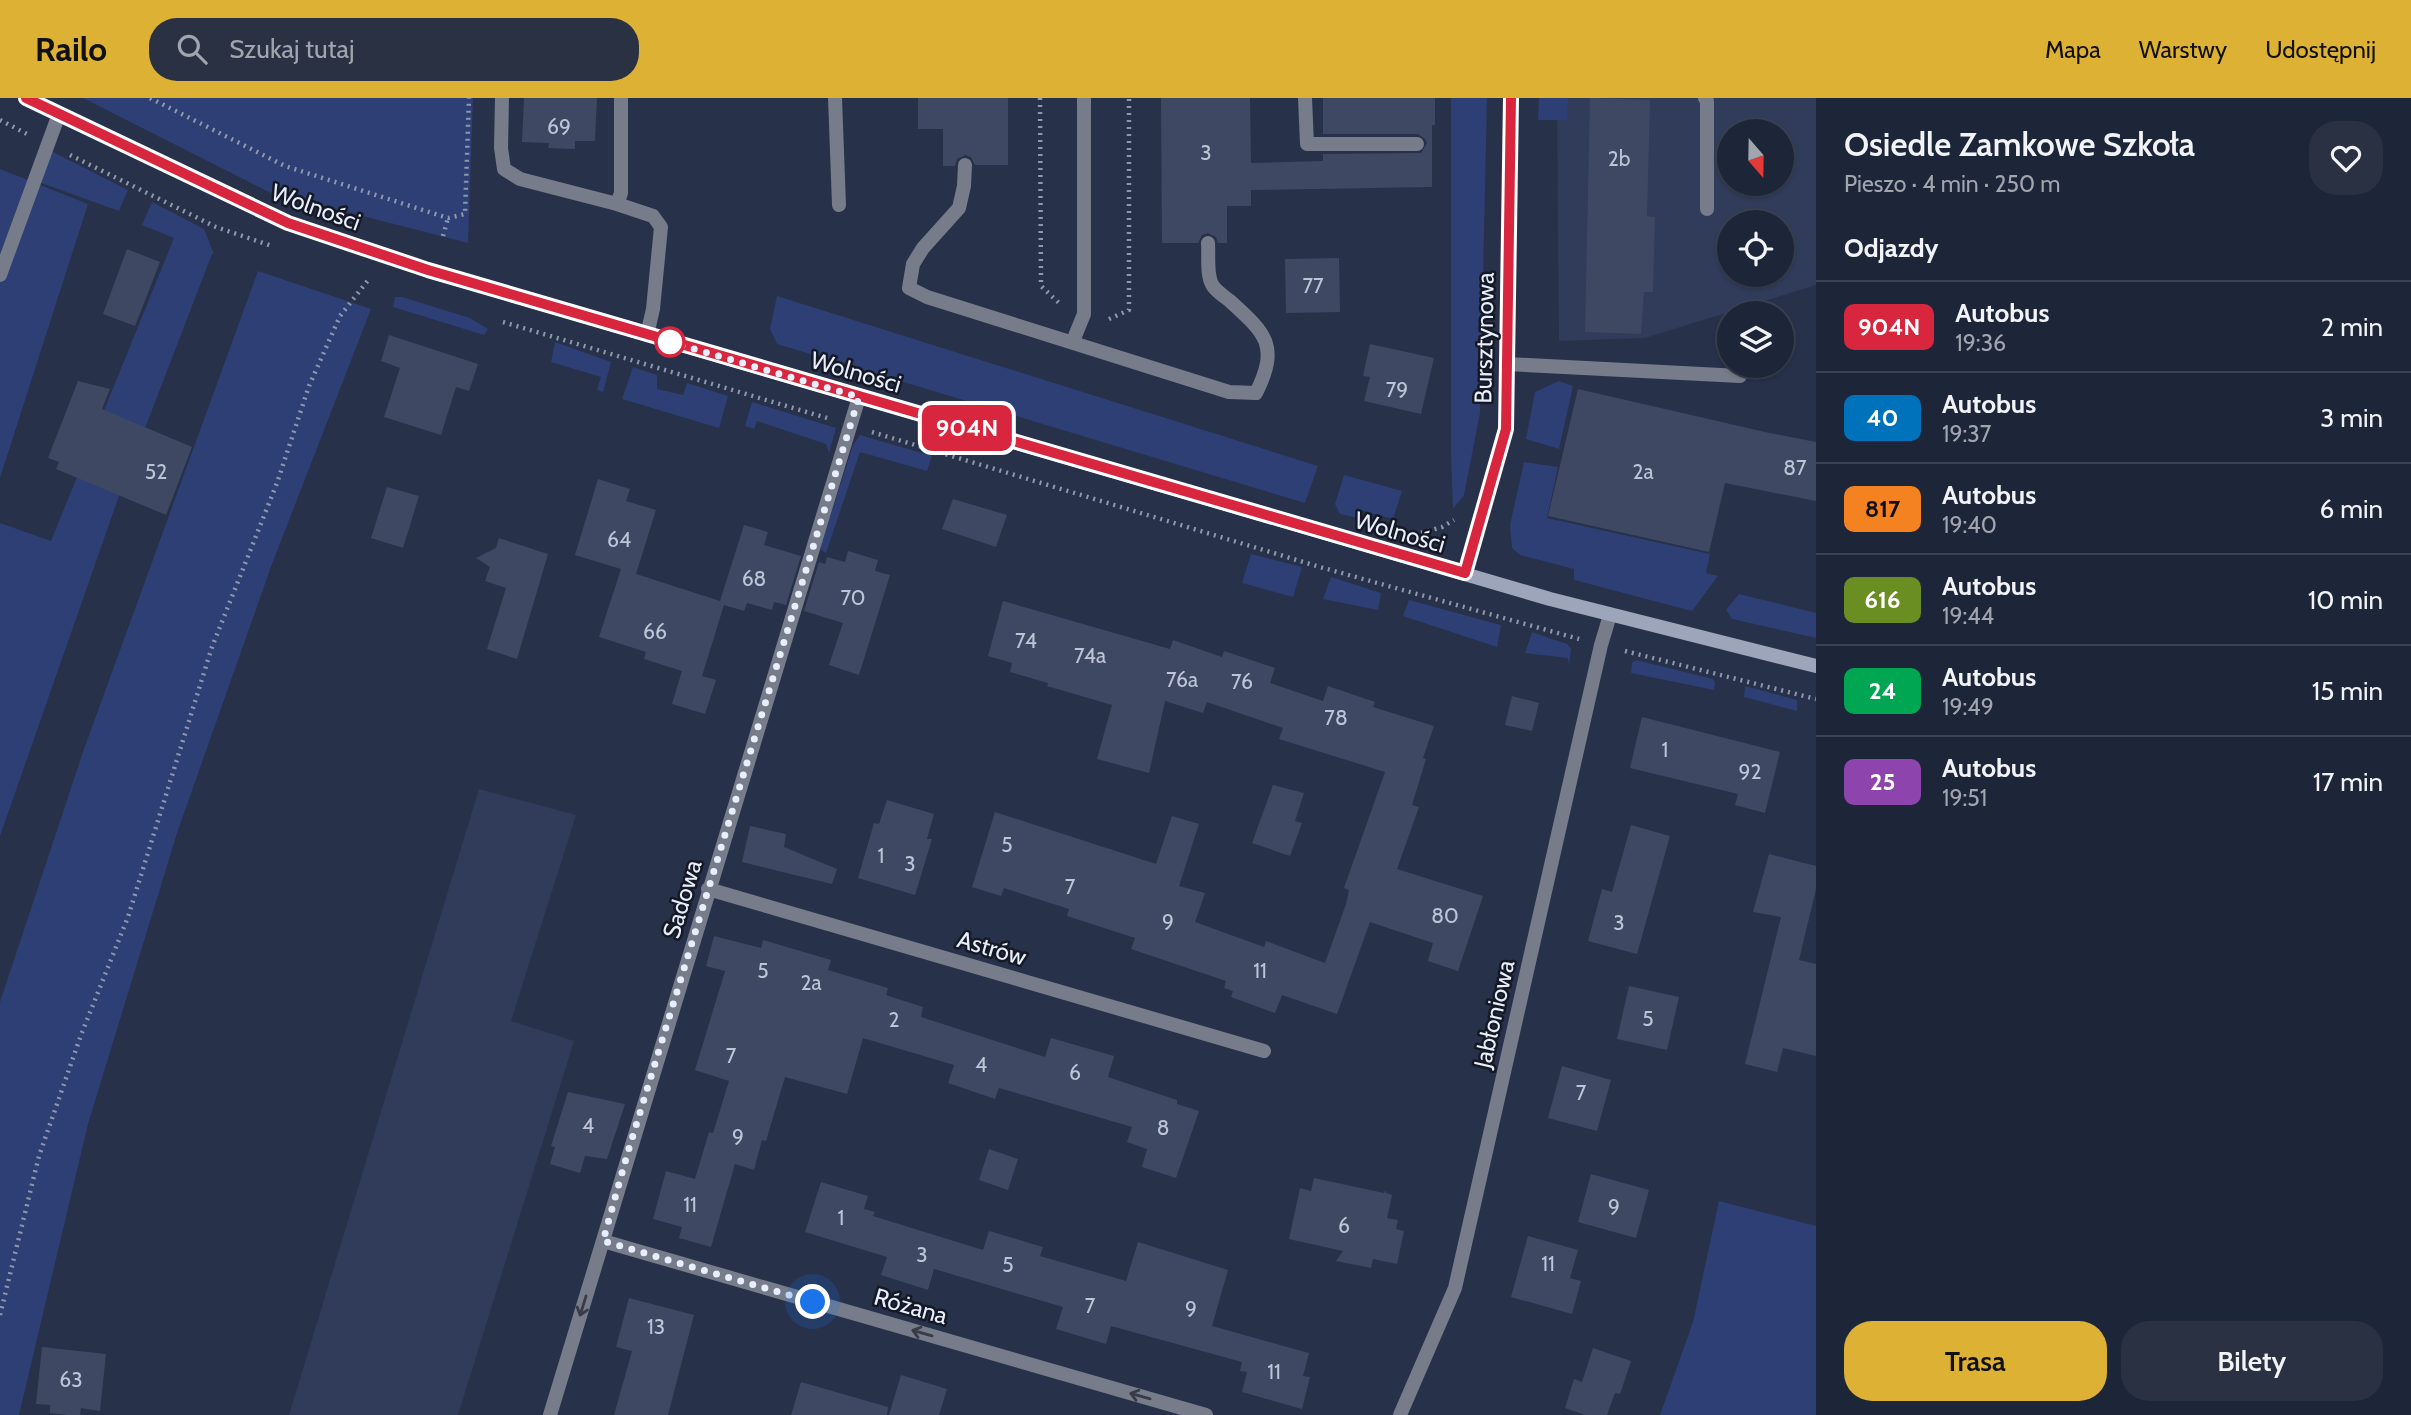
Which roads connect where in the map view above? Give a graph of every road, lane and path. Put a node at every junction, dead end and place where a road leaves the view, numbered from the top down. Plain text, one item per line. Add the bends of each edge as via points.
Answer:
1 (26, 98) edge
2 (150, 98) edge
3 (469, 98) edge
4 (502, 98) edge
5 (621, 98) edge
6 (835, 98) edge
7 (1084, 98) edge
8 (1305, 98) edge
9 (1511, 98) edge
10 (1705, 98) edge
11 (59, 114) junction
12 (1417, 144) dead end
13 (965, 165) dead end
14 (617, 204) junction
15 (839, 205) dead end
16 (1707, 209) dead end
17 (448, 218) junction
18 (443, 236) dead end
19 (1208, 243) dead end
20 (0, 275) edge
21 (369, 279) dead end
22 (500, 321) dead end
23 (647, 335) junction
24 (1073, 341) junction
25 (1507, 364) junction
26 (1717, 375) edge
27 (859, 397) junction
28 (851, 425) junction
29 (1461, 510) dead end
30 (1414, 531) dead end
31 (1465, 573) junction
32 (1610, 615) junction
33 (1601, 645) junction
34 (1816, 666) edge
35 (1816, 699) edge
36 (708, 889) junction
37 (1264, 1051) dead end
38 (603, 1241) junction
39 (0, 1315) edge
40 (550, 1415) edge
41 (1206, 1415) edge
42 (1400, 1415) edge

1 - 11 street, Wolności
2 - 17 path via 285,166
3 - 17 path via 466,214
4 - 14 street via 504,169 520,179
5 - 14 street via 621,192
6 - 15 street
7 - 24 street via 1084,314
8 - 12 street via 1307,144
9 - 25 street, Bursztynowa
10 - 16 street
11 - 20 street
11 - 23 street, Wolności via 288,223 433,272
13 - 24 street via 959,208 913,264 909,288
14 - 23 street via 653,216 662,226
17 - 18 path
19 - 24 street via 1212,286 1259,327 1268,348 1266,374 1256,393 1229,392
21 - 39 path via 340,316 309,386 212,647 128,917 39,1156
22 - 28 path
23 - 27 street, Wolności
25 - 26 street
25 - 31 street, Bursztynowa via 1506,429
27 - 28 street, Sadowa
27 - 31 street, Wolności
28 - 33 path via 1320,567
28 - 36 street, Sadowa
29 - 30 path via 1443,527 1423,534
31 - 32 street, Wolności
32 - 33 street, Jabłoniowa
32 - 34 street, Wolności
33 - 35 path
33 - 42 street, Jabłoniowa via 1455,1288
36 - 37 street, Astrów
36 - 38 street, Sadowa
38 -> 40 street, Sadowa
41 -> 38 street, Różana

